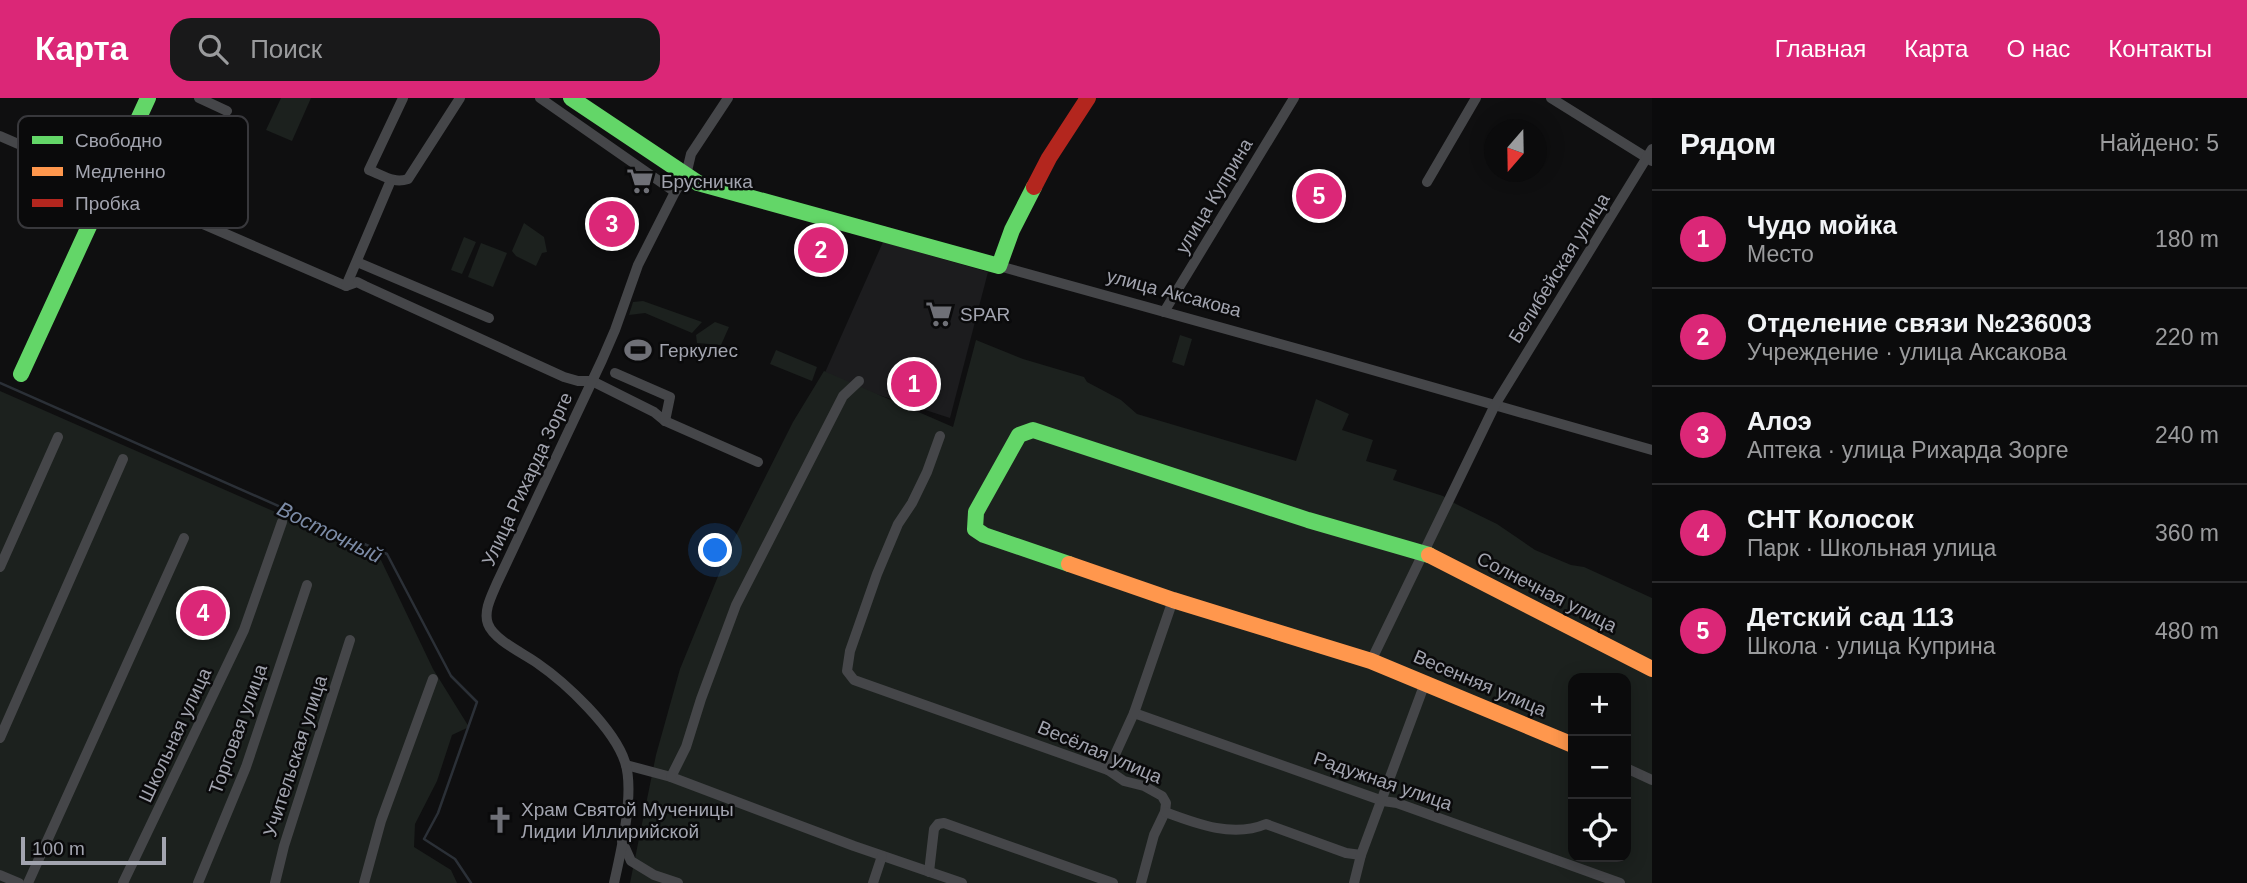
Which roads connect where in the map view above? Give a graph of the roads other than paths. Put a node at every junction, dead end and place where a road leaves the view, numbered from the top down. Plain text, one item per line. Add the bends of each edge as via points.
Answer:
1 (148, 98) edge
2 (199, 98) edge
3 (402, 98) edge
4 (460, 98) edge
5 (540, 98) edge
6 (571, 98) edge
7 (728, 98) edge
8 (1088, 98) edge
9 (1294, 98) edge
10 (1476, 98) edge
11 (1551, 98) edge
12 (227, 111) dead end
13 (139, 116) edge
14 (0, 136) edge
15 (18, 144) edge
16 (1650, 156) edge
17 (686, 175) junction
18 (391, 180) junction
19 (1427, 182) dead end
20 (675, 192) junction
21 (87, 228) edge
22 (213, 228) edge
23 (357, 262) junction
24 (999, 266) junction
25 (346, 286) junction
26 (1164, 312) junction
27 (489, 318) dead end
28 (615, 373) dead end
29 (21, 374) dead end
30 (592, 381) junction
31 (859, 381) dead end
32 (1495, 405) junction
33 (665, 421) junction
34 (940, 436) dead end
35 (58, 437) dead end
36 (1652, 450) edge
37 (123, 459) dead end
38 (758, 462) dead end
39 (282, 522) dead end
40 (184, 538) dead end
41 (1423, 552) junction
42 (0, 567) edge
43 (307, 585) dead end
44 (1173, 600) junction
45 (350, 640) dead end
46 (1371, 661) junction
47 (1652, 669) edge
48 (433, 679) dead end
49 (1425, 683) junction
50 (1134, 713) junction
51 (0, 738) edge
52 (1568, 743) edge
53 (626, 765) junction
54 (1108, 770) junction
55 (1631, 770) edge
56 (671, 777) junction
57 (1652, 780) edge
58 (1383, 801) junction
59 (1165, 812) junction
60 (622, 841) junction
61 (1361, 855) junction
62 (882, 856) junction
63 (929, 872) junction
64 (3, 878) edge
65 (19, 883) edge
66 (29, 883) edge
67 (123, 883) edge
68 (198, 883) edge
69 (275, 883) edge
70 (364, 883) edge
71 (614, 883) edge
72 (678, 883) edge
73 (873, 883) edge
74 (962, 883) edge
75 (1113, 883) edge
76 (1141, 883) edge
77 (1354, 883) edge
78 (1620, 883) edge

1 - 13 street
2 - 12 street
3 - 18 street via 369,170
4 - 18 street via 408,179
5 - 20 street
6 - 17 street, улица Аксакова
7 - 17 street via 691,155
8 - 24 street via 1049,158
9 - 26 street, улица Куприна
10 - 19 street
11 - 16 street
14 - 15 street
16 - 32 street, Белибейская улица
17 - 20 street, Улица Рихарда Зорге
17 - 24 street, улица Аксакова via 698,184
18 - 23 street
20 - 30 street, Улица Рихарда Зорге via 638,265
21 - 29 street
22 - 25 street
23 - 25 street
23 - 27 street
24 - 26 street, улица Аксакова
25 - 30 street via 357,282 564,377
26 - 32 street, улица Аксакова
28 - 33 street via 670,397
30 - 33 street
30 - 53 street, Улица Рихарда Зорге via 493,593 486,622 493,634 540,665 586,705 620,749
31 - 56 street via 844,396 736,605
32 - 36 street, улица Аксакова
32 - 41 street, Белибейская улица
33 - 38 street
34 - 54 street, Весёлая улица via 877,573 846,671 854,680
35 - 42 street
37 - 51 street
39 - 67 street, Школьная улица via 244,630
40 - 66 street
41 - 44 street, Солнечная улица via 1308,520 1033,430 1019,435 976,512 975,529
41 - 46 street, Белибейская улица
41 - 47 street, Солнечная улица
43 - 68 street, Торговая улица via 246,767
44 - 46 street, Весенняя улица
44 - 50 street
45 - 69 street, Учительская улица
46 - 49 street, Весенняя улица
48 - 70 street via 381,821
49 - 52 street, Весенняя улица
49 - 58 street
50 - 54 street
50 - 58 street, Радужная улица
53 - 56 street
53 - 60 street via 628,795
54 - 59 street, Весёлая улица via 1162,796
55 - 57 street
56 - 62 street
58 - 61 street
58 - 78 street, Радужная улица
59 - 61 street, Весёлая улица via 1206,827 1252,830 1266,824
59 - 76 street
60 - 71 street
60 - 72 street via 631,861
61 - 77 street
62 - 63 street
62 - 73 street
63 - 74 street
63 - 75 street via 934,829 944,823
64 - 65 street

